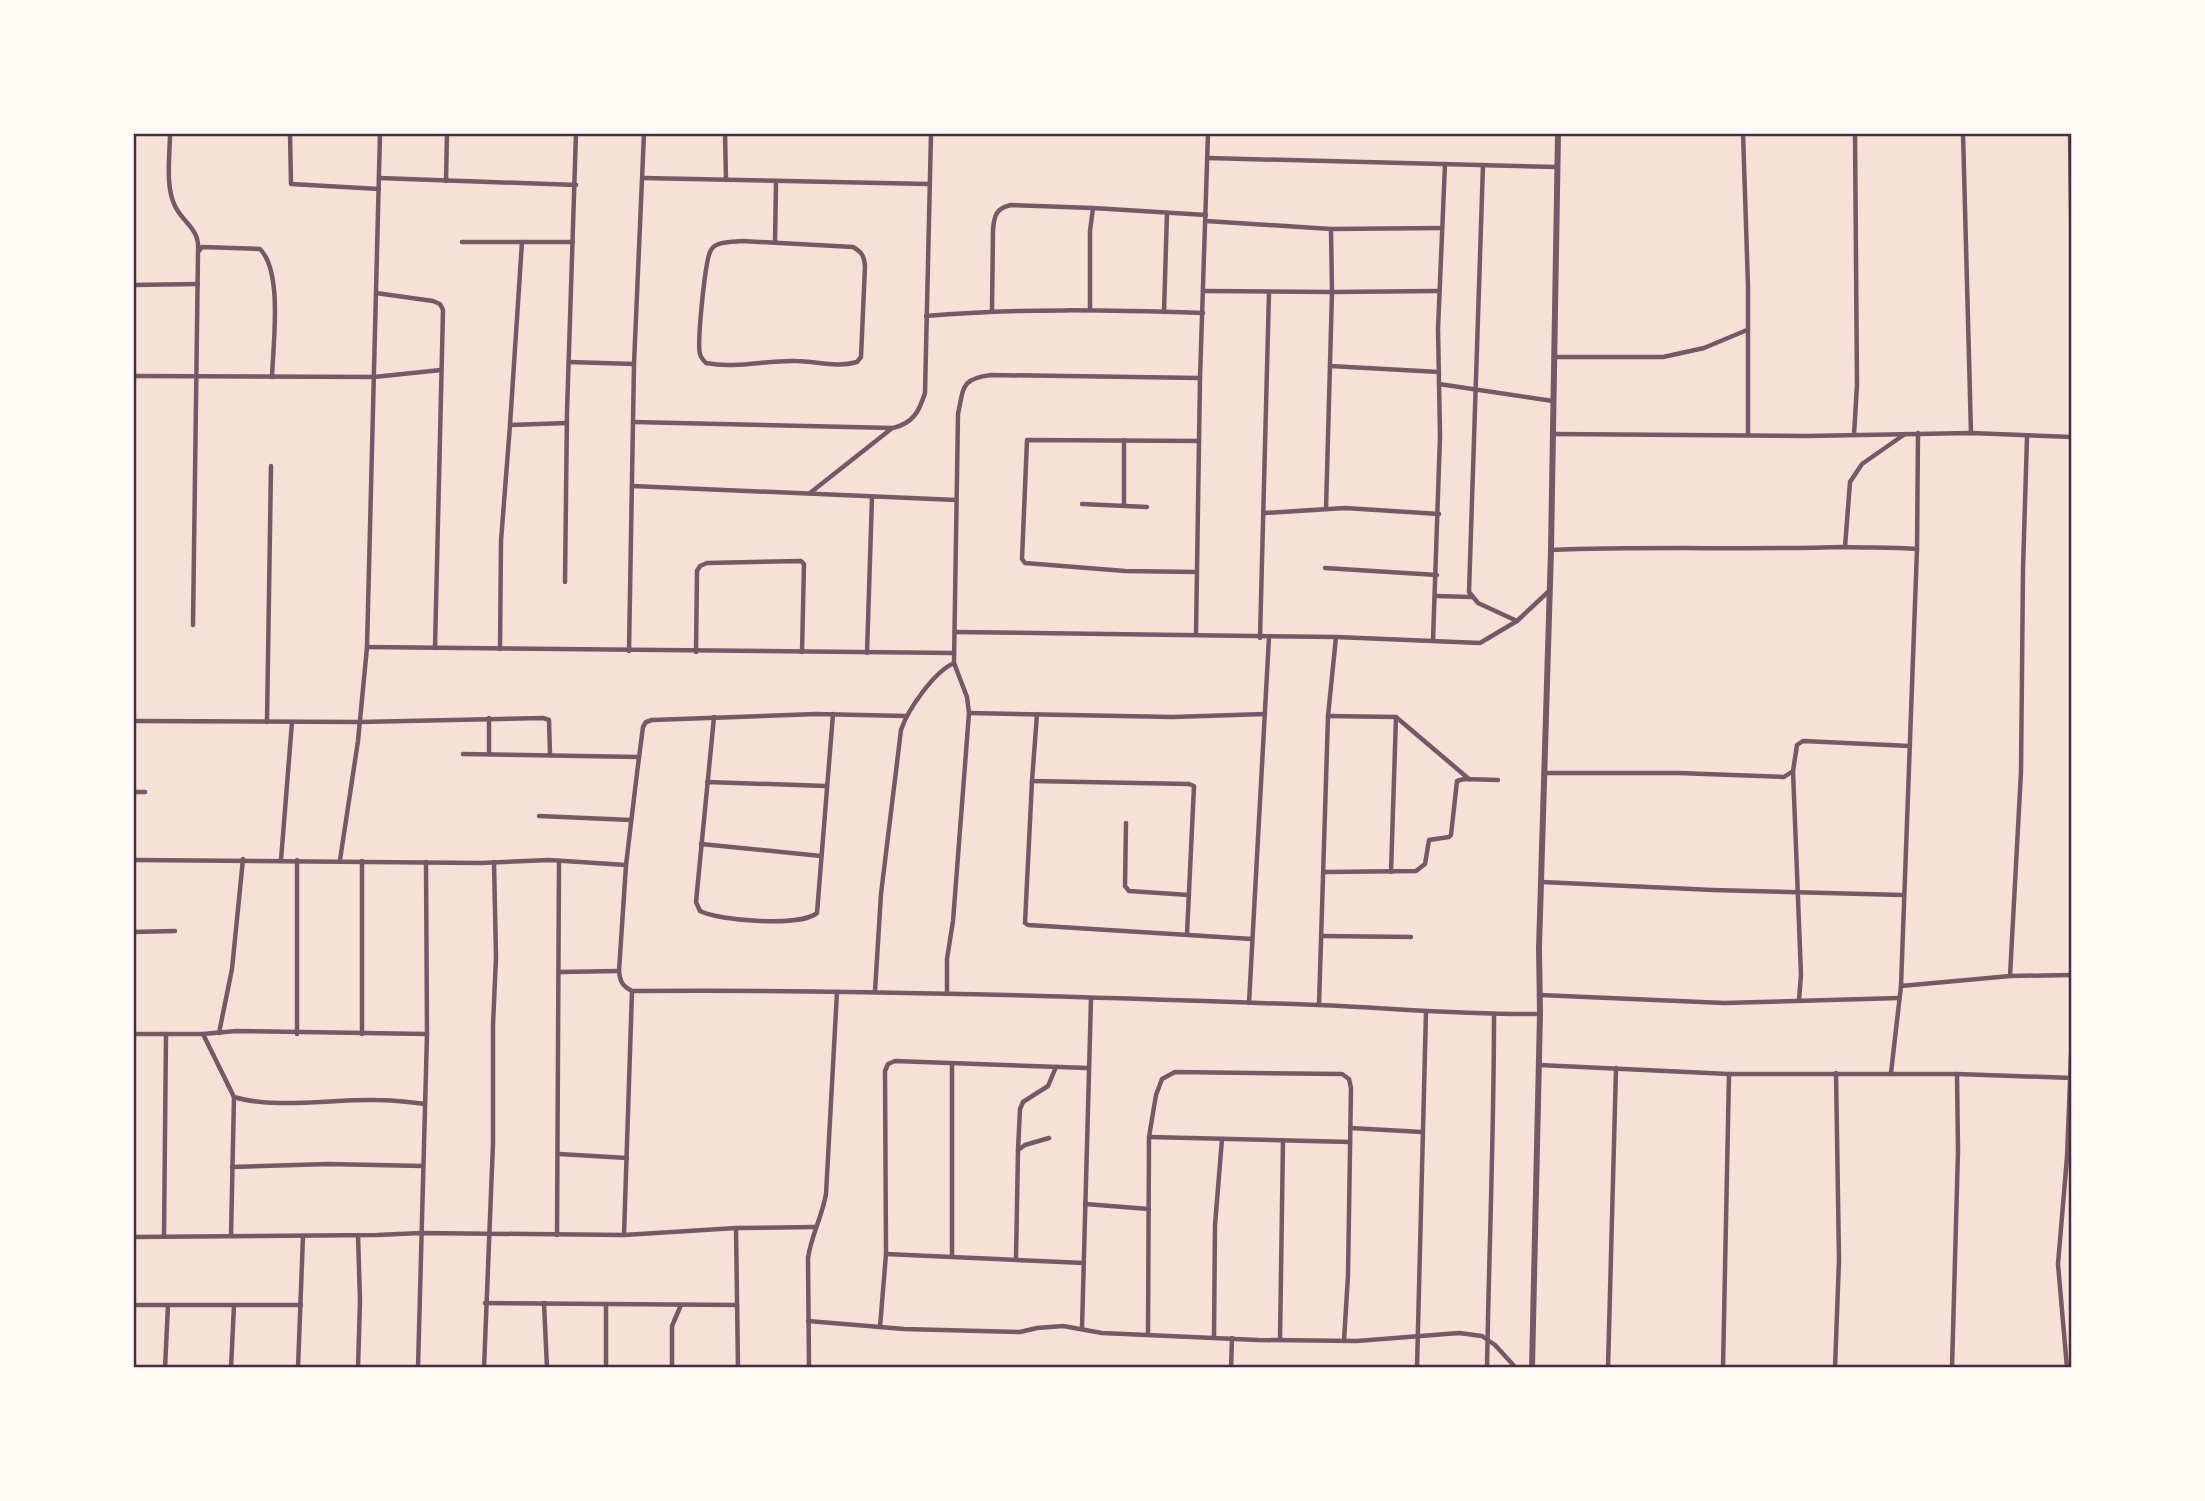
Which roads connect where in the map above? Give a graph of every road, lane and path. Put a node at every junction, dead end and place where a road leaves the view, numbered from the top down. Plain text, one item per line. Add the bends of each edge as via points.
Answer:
1 (170, 133) edge
2 (290, 133) edge
3 (380, 133) edge
4 (447, 133) edge
5 (576, 133) edge
6 (644, 133) edge
7 (725, 133) edge
8 (931, 133) edge
9 (1208, 133) edge
10 (1558, 133) edge
11 (1743, 133) edge
12 (1855, 133) edge
13 (1963, 133) edge
14 (2070, 133) edge
15 (1208, 158) junction
16 (1445, 164) junction
17 (1483, 165) junction
18 (1558, 167) junction
19 (379, 178) junction
20 (642, 178) junction
21 (726, 180) junction
22 (446, 181) junction
23 (776, 181) junction
24 (929, 184) junction
25 (576, 185) junction
26 (379, 189) junction
27 (1093, 208) junction
28 (1167, 213) junction
29 (1206, 218) junction
30 (1442, 228) junction
31 (1331, 229) junction
32 (462, 242) dead end
33 (522, 242) junction
34 (573, 242) junction
35 (775, 242) junction
36 (198, 252) junction
37 (2072, 276) edge
38 (198, 284) junction
39 (133, 285) edge
40 (1204, 291) junction
41 (1439, 291) junction
42 (1269, 292) junction
43 (1332, 292) junction
44 (376, 293) junction
45 (1090, 309) junction
46 (992, 310) junction
47 (1164, 312) junction
48 (1203, 313) junction
49 (926, 316) junction
50 (1747, 330) junction
51 (1555, 356) junction
52 (569, 362) junction
53 (634, 364) junction
54 (1330, 366) junction
55 (441, 370) junction
56 (1439, 372) junction
57 (197, 375) junction
58 (133, 376) edge
59 (272, 377) junction
60 (374, 377) junction
61 (1200, 378) junction
62 (1439, 384) junction
63 (1476, 391) junction
64 (1553, 401) junction
65 (633, 422) junction
66 (567, 423) junction
67 (510, 425) junction
68 (893, 428) junction
69 (1906, 433) junction
70 (1918, 433) junction
71 (1971, 433) junction
72 (1553, 434) junction
73 (1748, 435) junction
74 (1854, 435) junction
75 (2027, 437) junction
76 (2072, 437) edge
77 (1124, 440) junction
78 (1199, 441) junction
79 (271, 466) dead end
80 (632, 486) junction
81 (810, 494) junction
82 (872, 497) junction
83 (956, 500) junction
84 (1082, 503) dead end
85 (1124, 506) junction
86 (1147, 507) dead end
87 (1326, 509) junction
88 (1264, 513) junction
89 (1439, 514) junction
90 (1845, 547) junction
91 (1551, 550) junction
92 (1917, 550) junction
93 (1325, 568) dead end
94 (1197, 572) junction
95 (1437, 575) junction
96 (565, 582) dead end
97 (1550, 589) junction
98 (1436, 596) junction
99 (1471, 597) junction
100 (1517, 621) junction
101 (192, 625) dead end
102 (956, 632) junction
103 (1196, 634) junction
104 (1269, 637) junction
105 (1336, 637) junction
106 (1260, 638) junction
107 (1433, 640) junction
108 (367, 647) junction
109 (435, 648) junction
110 (500, 649) junction
111 (629, 651) junction
112 (696, 652) junction
113 (802, 652) junction
114 (867, 653) junction
115 (954, 653) junction
116 (954, 663) junction
117 (969, 713) junction
118 (832, 714) junction
119 (1037, 714) junction
120 (1265, 714) junction
121 (906, 716) junction
122 (1328, 716) junction
123 (714, 717) junction
124 (1396, 717) junction
125 (489, 718) junction
126 (133, 720) edge
127 (267, 722) junction
128 (292, 722) junction
129 (360, 722) junction
130 (1910, 746) junction
131 (463, 754) dead end
132 (489, 754) junction
133 (550, 754) junction
134 (639, 757) junction
135 (1793, 771) junction
136 (1546, 773) junction
137 (1469, 779) junction
138 (1498, 780) dead end
139 (1032, 781) junction
140 (707, 782) junction
141 (826, 786) junction
142 (133, 792) edge
143 (145, 792) dead end
144 (539, 816) dead end
145 (631, 820) junction
146 (1126, 822) dead end
147 (701, 844) junction
148 (821, 856) junction
149 (243, 859) junction
150 (133, 860) edge
151 (281, 860) junction
152 (297, 860) junction
153 (340, 860) junction
154 (362, 861) junction
155 (559, 861) junction
156 (426, 862) junction
157 (494, 862) junction
158 (626, 865) junction
159 (1325, 872) junction
160 (1391, 872) junction
161 (1542, 882) junction
162 (1797, 892) junction
163 (1189, 895) junction
164 (1903, 895) junction
165 (175, 931) dead end
166 (133, 932) edge
167 (1187, 934) junction
168 (1322, 936) junction
169 (1411, 937) dead end
170 (1252, 939) junction
171 (619, 971) junction
172 (559, 972) junction
173 (2072, 975) edge
174 (2010, 976) junction
175 (1901, 986) junction
176 (632, 991) junction
177 (875, 991) junction
178 (837, 992) junction
179 (947, 994) junction
180 (1540, 995) junction
181 (1899, 998) junction
182 (1091, 999) junction
183 (1798, 1000) junction
184 (1249, 1003) junction
185 (1320, 1005) junction
186 (1426, 1011) junction
187 (1540, 1014) junction
188 (1494, 1015) junction
189 (2072, 1031) edge
190 (219, 1033) junction
191 (133, 1034) edge
192 (166, 1034) junction
193 (203, 1034) junction
194 (297, 1034) junction
195 (362, 1034) junction
196 (427, 1034) junction
197 (952, 1064) junction
198 (1539, 1065) junction
199 (1056, 1067) junction
200 (1088, 1068) junction
201 (1616, 1068) junction
202 (1836, 1073) junction
203 (1891, 1073) junction
204 (1729, 1074) junction
205 (1957, 1074) junction
206 (2071, 1078) edge
207 (234, 1097) junction
208 (425, 1104) junction
209 (1350, 1128) junction
210 (1422, 1132) junction
211 (1149, 1137) junction
212 (1049, 1138) dead end
213 (1222, 1139) junction
214 (1283, 1140) junction
215 (1350, 1142) junction
216 (1018, 1150) junction
217 (559, 1154) junction
218 (627, 1158) junction
219 (423, 1166) junction
220 (232, 1167) junction
221 (1085, 1204) junction
222 (1149, 1209) junction
223 (816, 1227) junction
224 (736, 1228) junction
225 (421, 1233) junction
226 (489, 1234) junction
227 (557, 1235) junction
228 (624, 1235) junction
229 (164, 1236) junction
230 (232, 1236) junction
231 (303, 1236) junction
232 (358, 1236) junction
233 (133, 1237) edge
234 (886, 1254) junction
235 (952, 1256) junction
236 (1017, 1259) junction
237 (1084, 1263) junction
238 (485, 1303) junction
239 (544, 1303) junction
240 (133, 1304) edge
241 (606, 1304) junction
242 (300, 1305) junction
243 (681, 1305) junction
244 (737, 1305) junction
245 (168, 1306) junction
246 (234, 1306) junction
247 (808, 1321) junction
248 (880, 1327) junction
249 (1082, 1328) junction
250 (1149, 1334) junction
251 (1214, 1337) junction
252 (1419, 1337) junction
253 (1232, 1338) junction
254 (1280, 1340) junction
255 (1488, 1340) junction
256 (1344, 1341) junction
257 (165, 1368) edge
258 (231, 1368) edge
259 (298, 1368) edge
260 (358, 1368) edge
261 (418, 1368) edge
262 (484, 1368) edge
263 (547, 1368) edge
264 (606, 1368) edge
265 (672, 1368) edge
266 (738, 1368) edge
267 (809, 1368) edge
268 (1231, 1368) edge
269 (1418, 1368) edge
270 (1487, 1368) edge
271 (1516, 1368) edge
272 (1532, 1368) edge
273 (1608, 1368) edge
274 (1723, 1368) edge
275 (1835, 1368) edge
276 (1952, 1368) edge
277 (2067, 1368) edge

1 - 36 street via 172,194 175,206 197,234
2 - 26 street via 290,184
3 - 19 street
4 - 22 street
5 - 25 street
6 - 20 street
7 - 21 street
8 - 24 street
9 - 15 street
10 - 18 street
11 - 50 street
12 - 74 street
13 - 71 street
14 - 37 street
15 - 16 street
15 - 29 street
16 - 17 street
16 - 30 street
17 - 18 street
17 - 63 street
18 - 51 street
19 - 22 street
19 - 26 street
20 - 21 street
20 - 53 street
21 - 23 street
22 - 25 street
23 - 24 street
23 - 35 street
24 - 49 street
25 - 34 street
26 - 44 street
27 - 28 street
27 - 45 street
27 - 46 street via 1011,205 998,211 993,230
28 - 29 street
28 - 47 street
29 - 31 street
29 - 40 street
30 - 31 street
30 - 41 street
31 - 43 street
32 - 33 street
33 - 34 street
33 - 67 street
34 - 52 street
35 - 35 street via 853,247 864,256 858,362 718,365 706,363 700,356 705,267 711,250 721,243
36 - 38 street
36 - 59 street via 210,246 260,249 266,255 274,288
38 - 39 street
38 - 57 street
40 - 42 street
40 - 48 street
41 - 43 street
41 - 56 street
42 - 43 street
42 - 88 street
43 - 54 street
44 - 55 street via 440,304
44 - 60 street
45 - 46 street
45 - 47 street
46 - 49 street
47 - 48 street
48 - 61 street
49 - 68 street via 925,393 913,418
50 - 51 street via 1704,348 1663,357
50 - 73 street
51 - 64 street
52 - 53 street
52 - 66 street
53 - 65 street
54 - 56 street
54 - 87 street
55 - 60 street
55 - 109 street
56 - 62 street
57 - 58 street
57 - 59 street
57 - 101 street
59 - 60 street
60 - 108 street
61 - 78 street
61 - 83 street via 974,377 966,383 958,414
62 - 63 street
62 - 89 street
63 - 64 street
63 - 99 street
64 - 72 street
65 - 68 street
65 - 80 street
66 - 67 street
66 - 96 street
67 - 110 street via 501,541
68 - 81 street
69 - 70 street
69 - 74 street
69 - 90 street via 1861,464 1850,482
70 - 71 street
70 - 92 street
71 - 75 street
72 - 73 street
72 - 91 street
73 - 74 street
75 - 76 street
75 - 174 street via 2021,772
77 - 78 street
77 - 85 street
77 - 94 street via 1027,440 1023,562
78 - 94 street
79 - 127 street
80 - 81 street
80 - 111 street
81 - 82 street
82 - 83 street
82 - 114 street
83 - 102 street
84 - 85 street
85 - 86 street
87 - 88 street
87 - 89 street
88 - 106 street
89 - 95 street
90 - 91 street
90 - 92 street
91 - 97 street
92 - 130 street
93 - 95 street
94 - 103 street
95 - 98 street
97 - 100 street
97 - 136 street
98 - 99 street
98 - 107 street
99 - 100 street
100 - 107 street via 1480,643
102 - 103 street
102 - 115 street
103 - 106 street
104 - 105 street
104 - 106 street
104 - 120 street
105 - 107 street
105 - 122 street
108 - 109 street
108 - 129 street
109 - 110 street
110 - 111 street
111 - 112 street
112 - 113 street
112 - 113 street via 700,566 801,561
113 - 114 street
114 - 115 street
115 - 116 street
116 - 117 street
116 - 121 street via 941,671
117 - 119 street
117 - 179 street
118 - 121 street
118 - 123 street
118 - 141 street
119 - 120 street
119 - 139 street
120 - 170 street
121 - 177 street via 898,746 881,894
122 - 124 street
122 - 159 street
123 - 134 street via 646,722
123 - 140 street
124 - 137 street
124 - 160 street
125 - 129 street
125 - 132 street
125 - 133 street via 549,720
126 - 127 street
127 - 128 street
128 - 129 street
128 - 151 street
129 - 153 street
130 - 135 street via 1803,741 1797,745
130 - 164 street
131 - 132 street
132 - 133 street
133 - 134 street
134 - 145 street
135 - 136 street via 1784,777
135 - 162 street
136 - 161 street
137 - 138 street
137 - 160 street via 1455,783 1451,835 1429,840 1425,864 1416,871
139 - 163 street via 1194,786
139 - 167 street via 1025,923
140 - 141 street
140 - 147 street
141 - 148 street
142 - 143 street
144 - 145 street
145 - 158 street
146 - 163 street via 1125,886 1129,891
147 - 148 street
147 - 148 street via 696,902 700,911 723,919 812,918 817,914
149 - 150 street
149 - 151 street
149 - 190 street via 232,969
151 - 152 street
152 - 153 street
152 - 194 street
153 - 154 street
154 - 156 street
154 - 195 street
155 - 157 street
155 - 158 street
155 - 172 street
156 - 157 street
156 - 196 street
157 - 226 street
158 - 171 street
159 - 160 street
159 - 168 street
161 - 162 street
161 - 180 street
162 - 164 street
162 - 183 street
163 - 167 street
164 - 175 street
165 - 166 street
167 - 170 street
168 - 169 street
168 - 185 street
170 - 184 street
171 - 172 street
171 - 176 street via 621,982
172 - 217 street
173 - 174 street
174 - 175 street
175 - 181 street
176 - 178 street
176 - 218 street
177 - 178 street
177 - 179 street
178 - 223 street via 825,1194
179 - 182 street
180 - 183 street via 1724,1003
180 - 187 street
181 - 183 street
181 - 203 street
182 - 184 street
182 - 200 street
184 - 185 street
185 - 186 street
186 - 188 street
186 - 210 street
187 - 188 street
187 - 198 street
188 - 255 street
189 - 206 street
190 - 193 street
190 - 194 street
191 - 192 street
192 - 193 street
192 - 229 street
193 - 207 street
194 - 195 street
195 - 196 street
196 - 208 street
197 - 199 street
197 - 234 street via 888,1064
197 - 235 street
198 - 201 street
198 - 272 street
199 - 200 street
199 - 216 street via 1048,1086 1023,1102
200 - 221 street
201 - 204 street
201 - 273 street
202 - 203 street
202 - 204 street
202 - 275 street via 1839,1260
203 - 205 street
204 - 274 street
205 - 206 street
205 - 276 street
206 - 277 street via 2058,1264
207 - 208 street
207 - 220 street
208 - 219 street
209 - 210 street
209 - 211 street via 1351,1088 1342,1073 1175,1072 1162,1079
209 - 215 street
210 - 252 street
211 - 213 street
211 - 222 street
212 - 216 street
213 - 214 street
213 - 251 street
214 - 215 street
214 - 254 street
215 - 256 street
216 - 236 street
217 - 218 street
217 - 227 street
218 - 228 street
219 - 220 street
219 - 225 street
220 - 230 street
221 - 222 street
221 - 237 street
222 - 250 street
223 - 224 street
223 - 247 street via 808,1258
224 - 228 street
224 - 244 street
225 - 226 street
225 - 232 street
225 - 261 street
226 - 227 street
226 - 238 street
227 - 228 street
229 - 230 street
229 - 233 street
230 - 231 street
231 - 232 street
231 - 242 street
232 - 260 street
234 - 235 street
234 - 248 street
235 - 236 street
236 - 237 street
237 - 249 street
238 - 239 street
238 - 262 street
239 - 241 street
239 - 263 street
240 - 245 street
241 - 243 street
241 - 264 street
242 - 246 street
242 - 259 street
243 - 244 street
243 - 265 street via 672,1326
244 - 266 street
245 - 246 street
245 - 257 street
246 - 258 street
247 - 248 street
247 - 267 street
248 - 249 street via 1020,1332 1056,1326
249 - 250 street
250 - 251 street
251 - 253 street
252 - 255 street via 1459,1333
252 - 256 street
252 - 269 street
253 - 254 street
253 - 268 street
254 - 256 street
255 - 270 street
255 - 271 street

